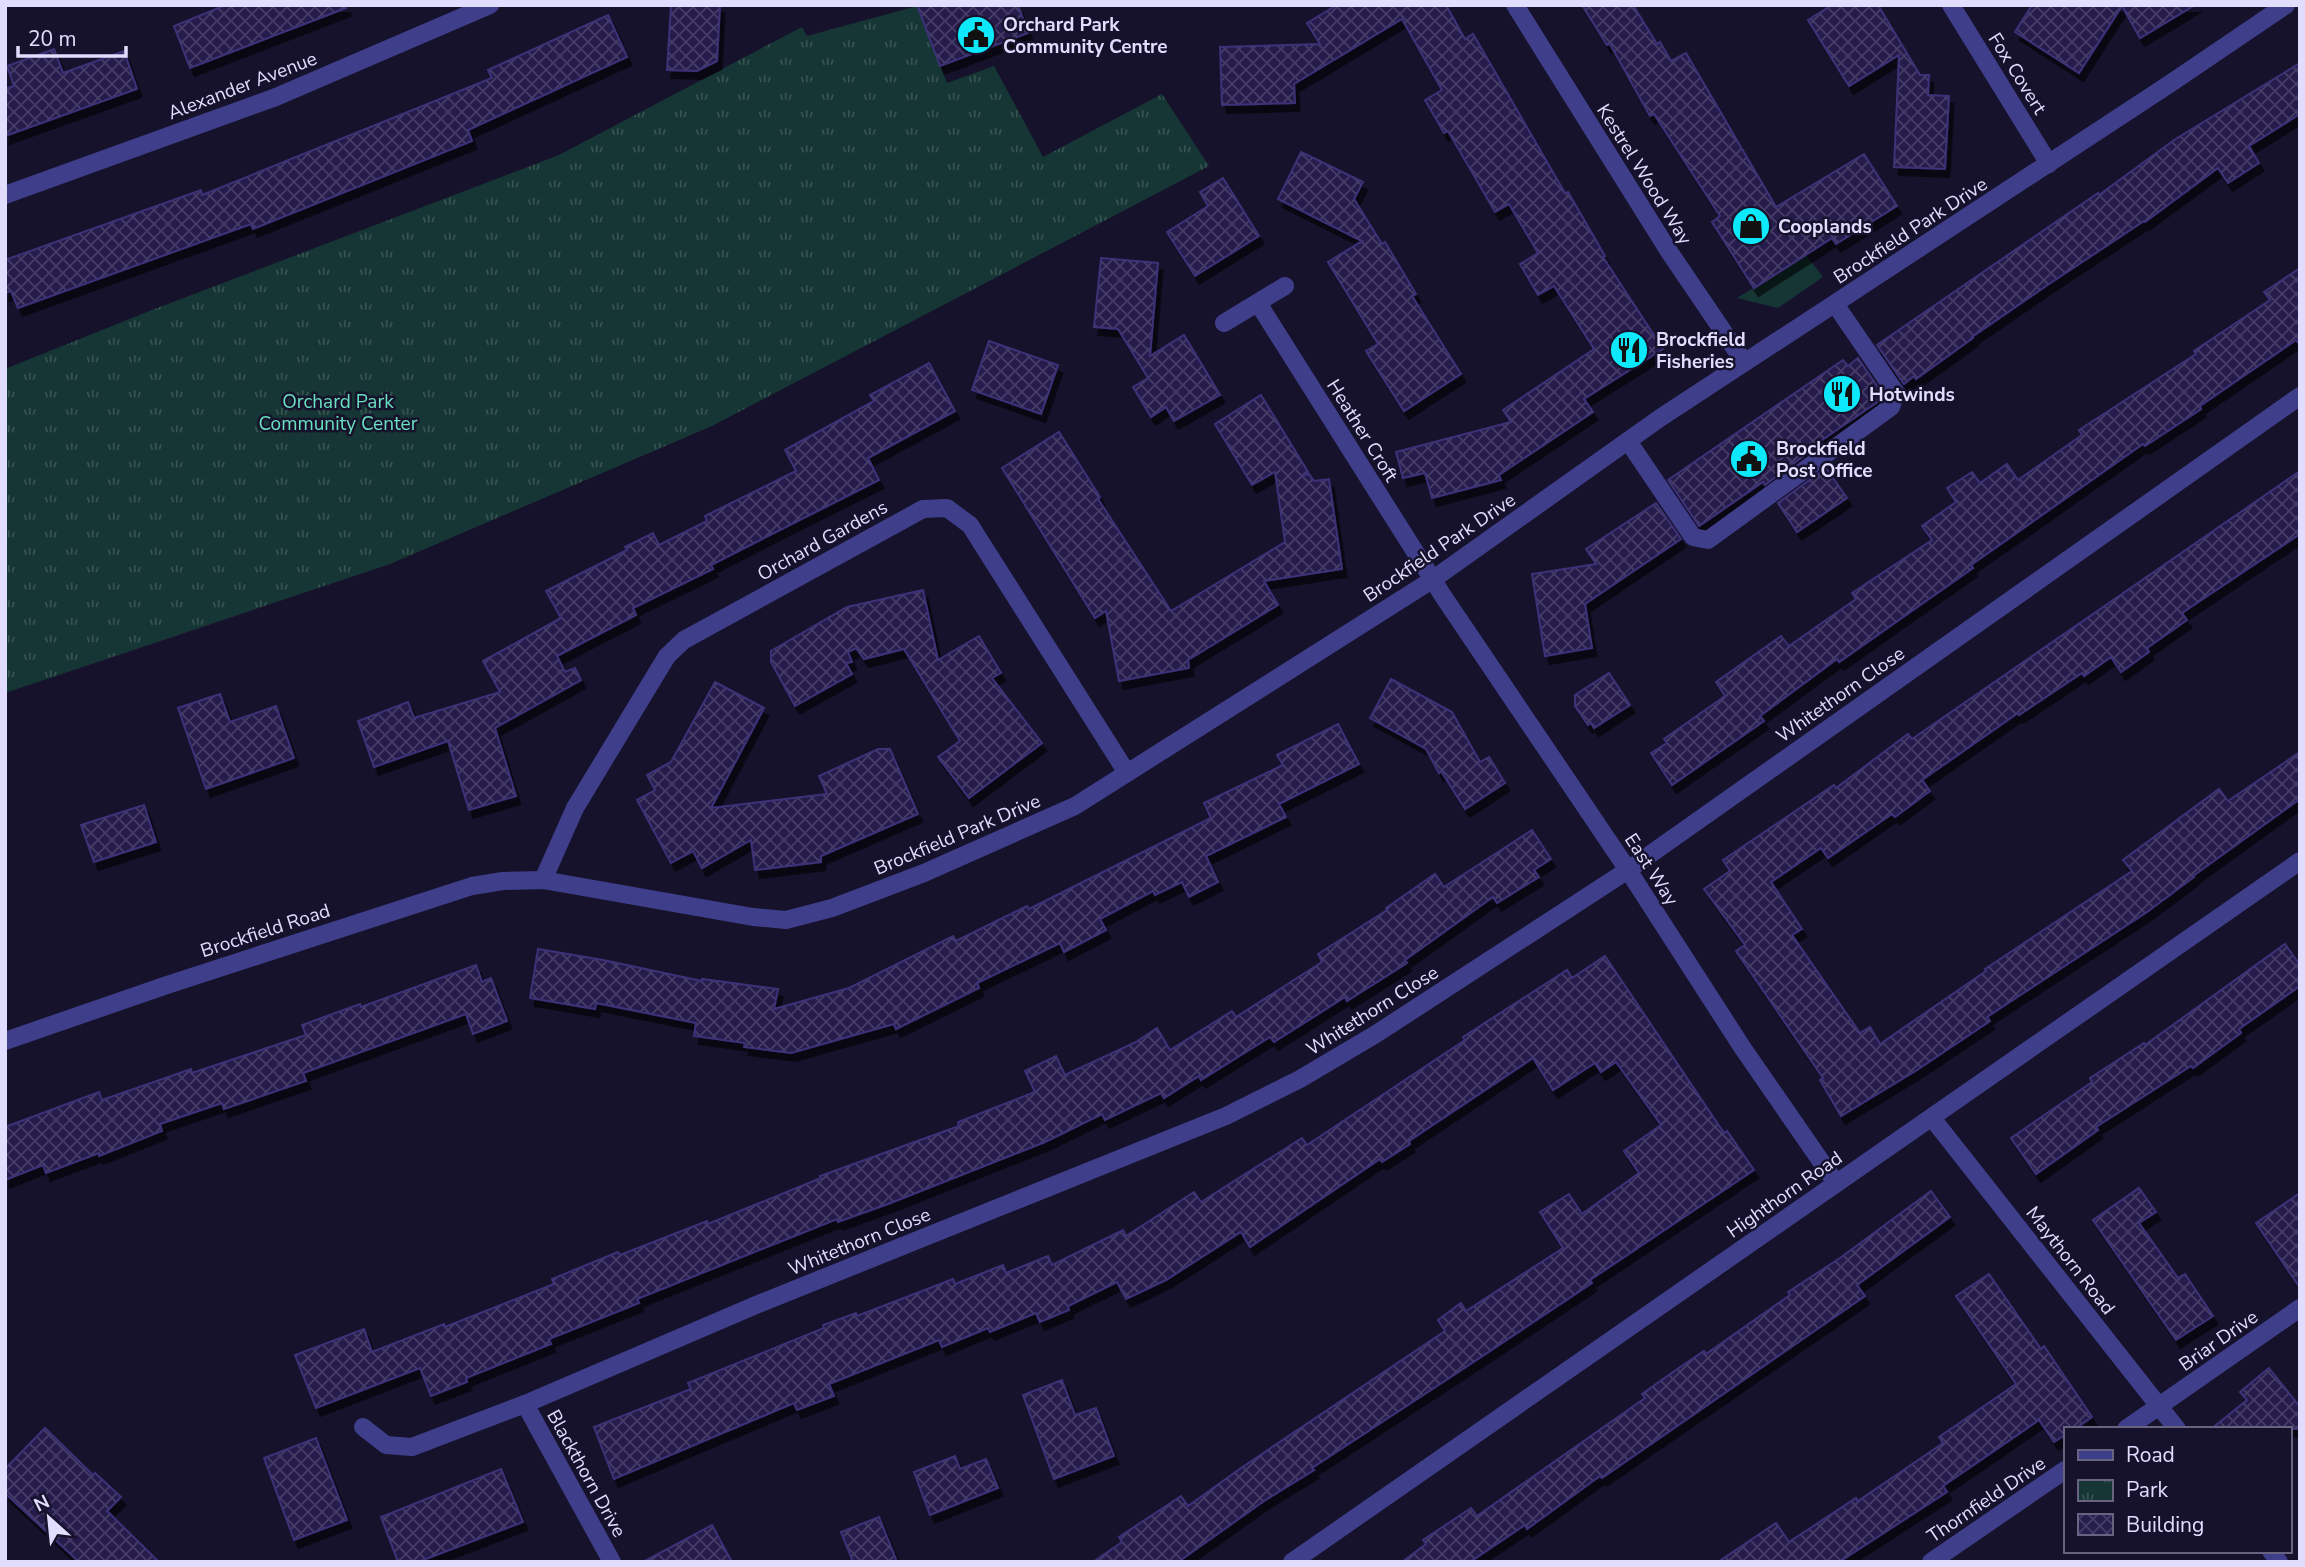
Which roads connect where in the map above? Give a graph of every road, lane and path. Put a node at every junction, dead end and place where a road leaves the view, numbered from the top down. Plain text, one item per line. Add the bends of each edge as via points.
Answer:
1 (491, 5) edge
2 (1515, 5) edge
3 (1951, 5) edge
4 (2286, 5) edge
5 (2049, 164) junction
6 (5, 195) edge
7 (1285, 286) dead end
8 (1258, 303) junction
9 (1835, 304) junction
10 (1224, 323) dead end
11 (1744, 362) junction
12 (2300, 396) edge
13 (1628, 441) junction
14 (1432, 579) junction
15 (1127, 773) junction
16 (2300, 862) edge
17 (1628, 870) junction
18 (543, 880) junction
19 (5, 1041) edge
20 (1932, 1118) junction
21 (1836, 1182) junction
22 (2300, 1308) edge
23 (526, 1405) junction
24 (2160, 1406) junction
25 (363, 1427) dead end
26 (2129, 1427) edge
27 (2176, 1427) edge
28 (2064, 1471) edge
29 (612, 1562) edge
30 (1292, 1562) edge
31 (1931, 1562) edge

1 - 6 street, Alexander Avenue via 276,97
2 - 11 street, Kestrel Wood Way
3 - 5 street, Fox Covert
4 - 5 street, Brockfield Park Drive
5 - 9 street, Brockfield Park Drive
7 - 8 street
8 - 10 street
8 - 14 street, Heather Croft
9 - 11 street, Brockfield Park Drive
9 - 13 street via 1896,393 1891,407 1707,540 1693,537
11 - 13 street, Brockfield Park Drive
12 - 17 street, Whitethorn Close
13 - 14 street, Brockfield Park Drive
14 - 15 street, Brockfield Park Drive
14 - 17 street, East Way
15 - 18 street, Brockfield Park Drive via 1075,806 954,860 832,908 786,920
15 - 18 street, Orchard Gardens via 970,525 947,508 923,509 684,640 667,656 575,808
16 - 20 street, Highthorn Road
17 - 21 street, East Way
17 - 23 street, Whitethorn Close via 1376,1034 1226,1116 756,1305
18 - 19 street, Brockfield Road via 472,886
20 - 21 street, Highthorn Road
20 - 24 street, Maythorn Road
21 - 30 street, Highthorn Road
22 - 24 street, Briar Drive
23 - 25 street, Whitethorn Close via 412,1447 386,1445
23 - 29 street, Blackthorn Drive
24 - 26 street
24 - 27 street, Maythorn Road
28 - 31 street, Thornfield Drive

